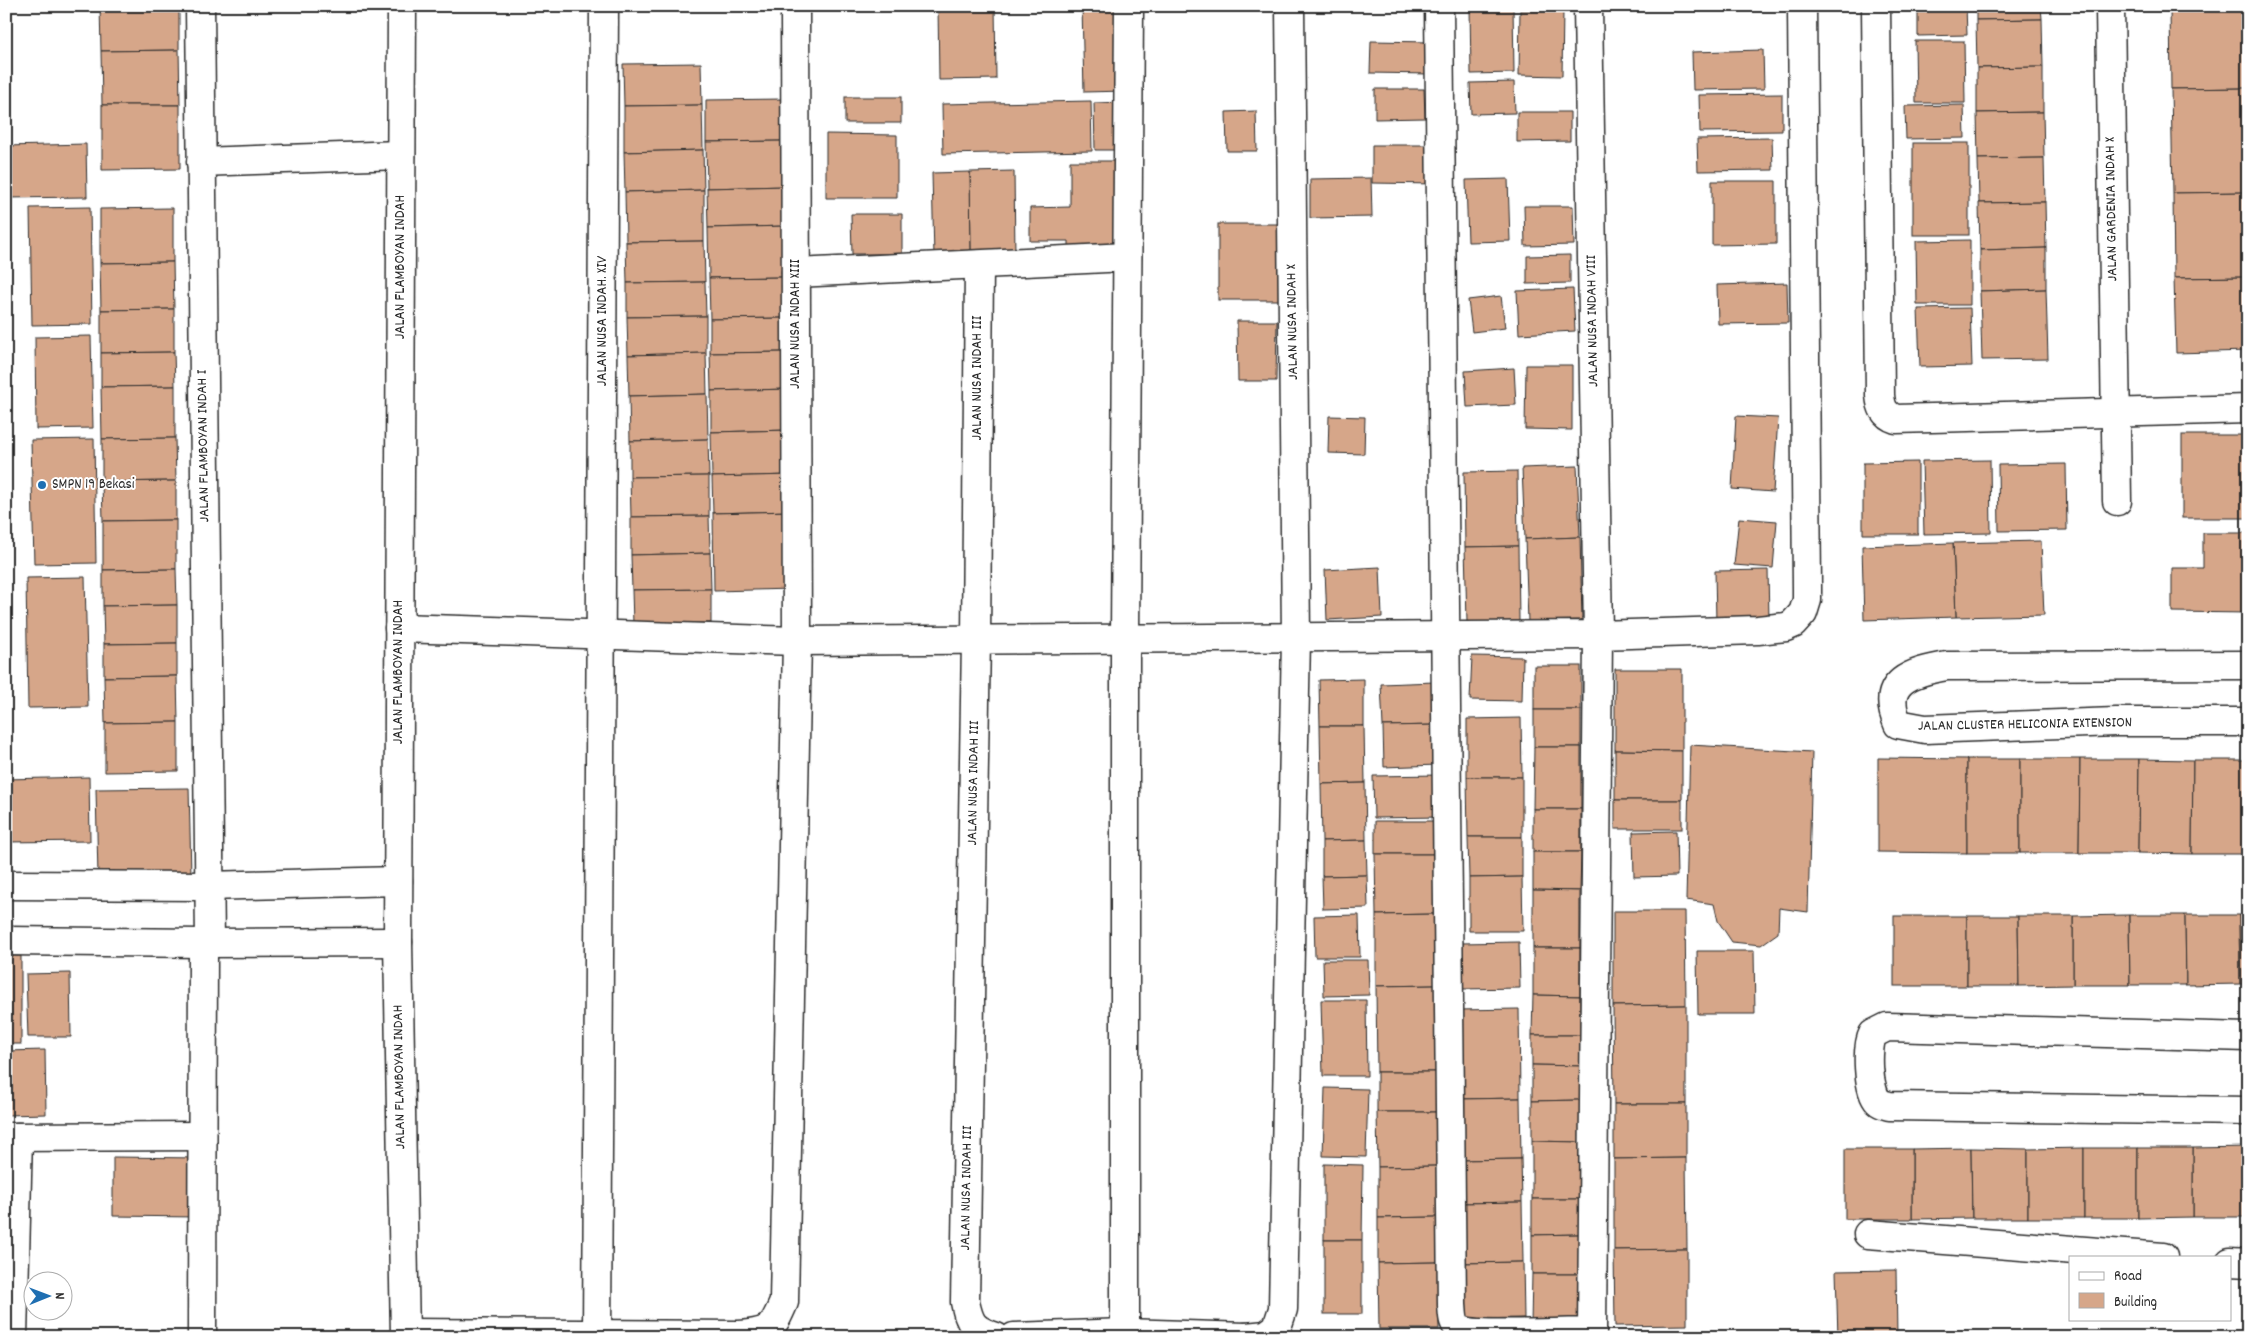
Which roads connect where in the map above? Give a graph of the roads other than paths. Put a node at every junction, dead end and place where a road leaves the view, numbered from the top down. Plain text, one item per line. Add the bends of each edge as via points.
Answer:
1 (200, 6) edge
2 (402, 6) edge
3 (604, 6) edge
4 (795, 6) edge
5 (1129, 6) edge
6 (1290, 6) edge
7 (1439, 6) edge
8 (1588, 6) edge
9 (1802, 6) edge
10 (1876, 6) edge
11 (2110, 6) edge
12 (401, 155) junction
13 (202, 162) junction
14 (1127, 257) junction
15 (979, 264) junction
16 (796, 273) junction
17 (2248, 409) edge
18 (2115, 411) junction
19 (2117, 501) dead end
20 (399, 628) junction
21 (1598, 635) junction
22 (602, 636) junction
23 (1445, 636) junction
24 (1296, 638) junction
25 (1125, 639) junction
26 (976, 640) junction
27 (797, 641) junction
28 (2248, 665) edge
29 (2248, 722) edge
30 (398, 881) junction
31 (6, 885) edge
32 (209, 886) junction
33 (6, 941) edge
34 (398, 942) junction
35 (206, 943) junction
36 (2248, 1037) edge
37 (2248, 1111) edge
38 (202, 1136) junction
39 (12, 1137) edge
40 (1868, 1234) dead end
41 (2150, 1256) edge
42 (2232, 1262) edge
43 (2248, 1263) edge
44 (1125, 1333) junction
45 (405, 1335) edge
46 (597, 1335) edge
47 (13, 1337) edge
48 (202, 1337) edge
49 (996, 1337) edge
50 (1014, 1337) edge
51 (1246, 1337) edge

1 - 13 street, JALAN FLAMBOYAN INDAH I
2 - 12 street, JALAN FLAMBOYAN INDAH
3 - 22 street, JALAN NUSA INDAH. XIV
4 - 16 street, JALAN NUSA INDAH XIII
5 - 14 street
6 - 24 street, JALAN NUSA INDAH X
7 - 23 street
8 - 21 street, JALAN NUSA INDAH VIII
9 - 21 street via 1806,604 1793,624 1778,628
10 - 18 street via 1882,409 1896,418
11 - 18 street, JALAN GARDENIA INDAH X
12 - 13 street
12 - 20 street, JALAN FLAMBOYAN INDAH
13 - 32 street, JALAN FLAMBOYAN INDAH I
14 - 15 street
14 - 25 street
15 - 16 street
15 - 26 street, JALAN NUSA INDAH III
16 - 27 street, JALAN NUSA INDAH XIII
17 - 18 street
18 - 19 street, JALAN GARDENIA INDAH X
20 - 22 street
20 - 30 street, JALAN FLAMBOYAN INDAH
21 - 23 street
21 - 23 street, JALAN NUSA INDAH VIII via 1592,1332 1485,1333 1458,1329 1453,1321 1452,1305
22 - 27 street
22 - 46 street, JALAN NUSA INDAH. XIV
23 - 24 street
24 - 25 street
24 - 51 street, JALAN NUSA INDAH X via 1283,1309 1277,1328 1266,1334
25 - 26 street
25 - 44 street
26 - 27 street
26 - 49 street, JALAN NUSA INDAH III via 965,1302 968,1319 978,1331
27 - 46 street, JALAN NUSA INDAH XIII via 784,1302 773,1327 763,1333
28 - 29 street, JALAN CLUSTER HELICONIA EXTENSION via 1947,666 1908,676 1898,686 1893,713 1898,724 1925,729 2116,722
30 - 32 street
30 - 34 street, JALAN FLAMBOYAN INDAH
31 - 32 street
32 - 35 street, JALAN FLAMBOYAN INDAH I
33 - 35 street
34 - 35 street
34 - 45 street, JALAN FLAMBOYAN INDAH
35 - 38 street, JALAN FLAMBOYAN INDAH I
36 - 37 street via 1887,1027 1873,1034 1869,1048 1872,1090 1877,1100 1889,1106
38 - 39 street
38 - 48 street, JALAN FLAMBOYAN INDAH I
39 - 47 street
40 - 41 street
42 - 43 street
44 - 50 street
44 - 51 street
45 - 46 street, JALAN NUSA INDAH XIII

